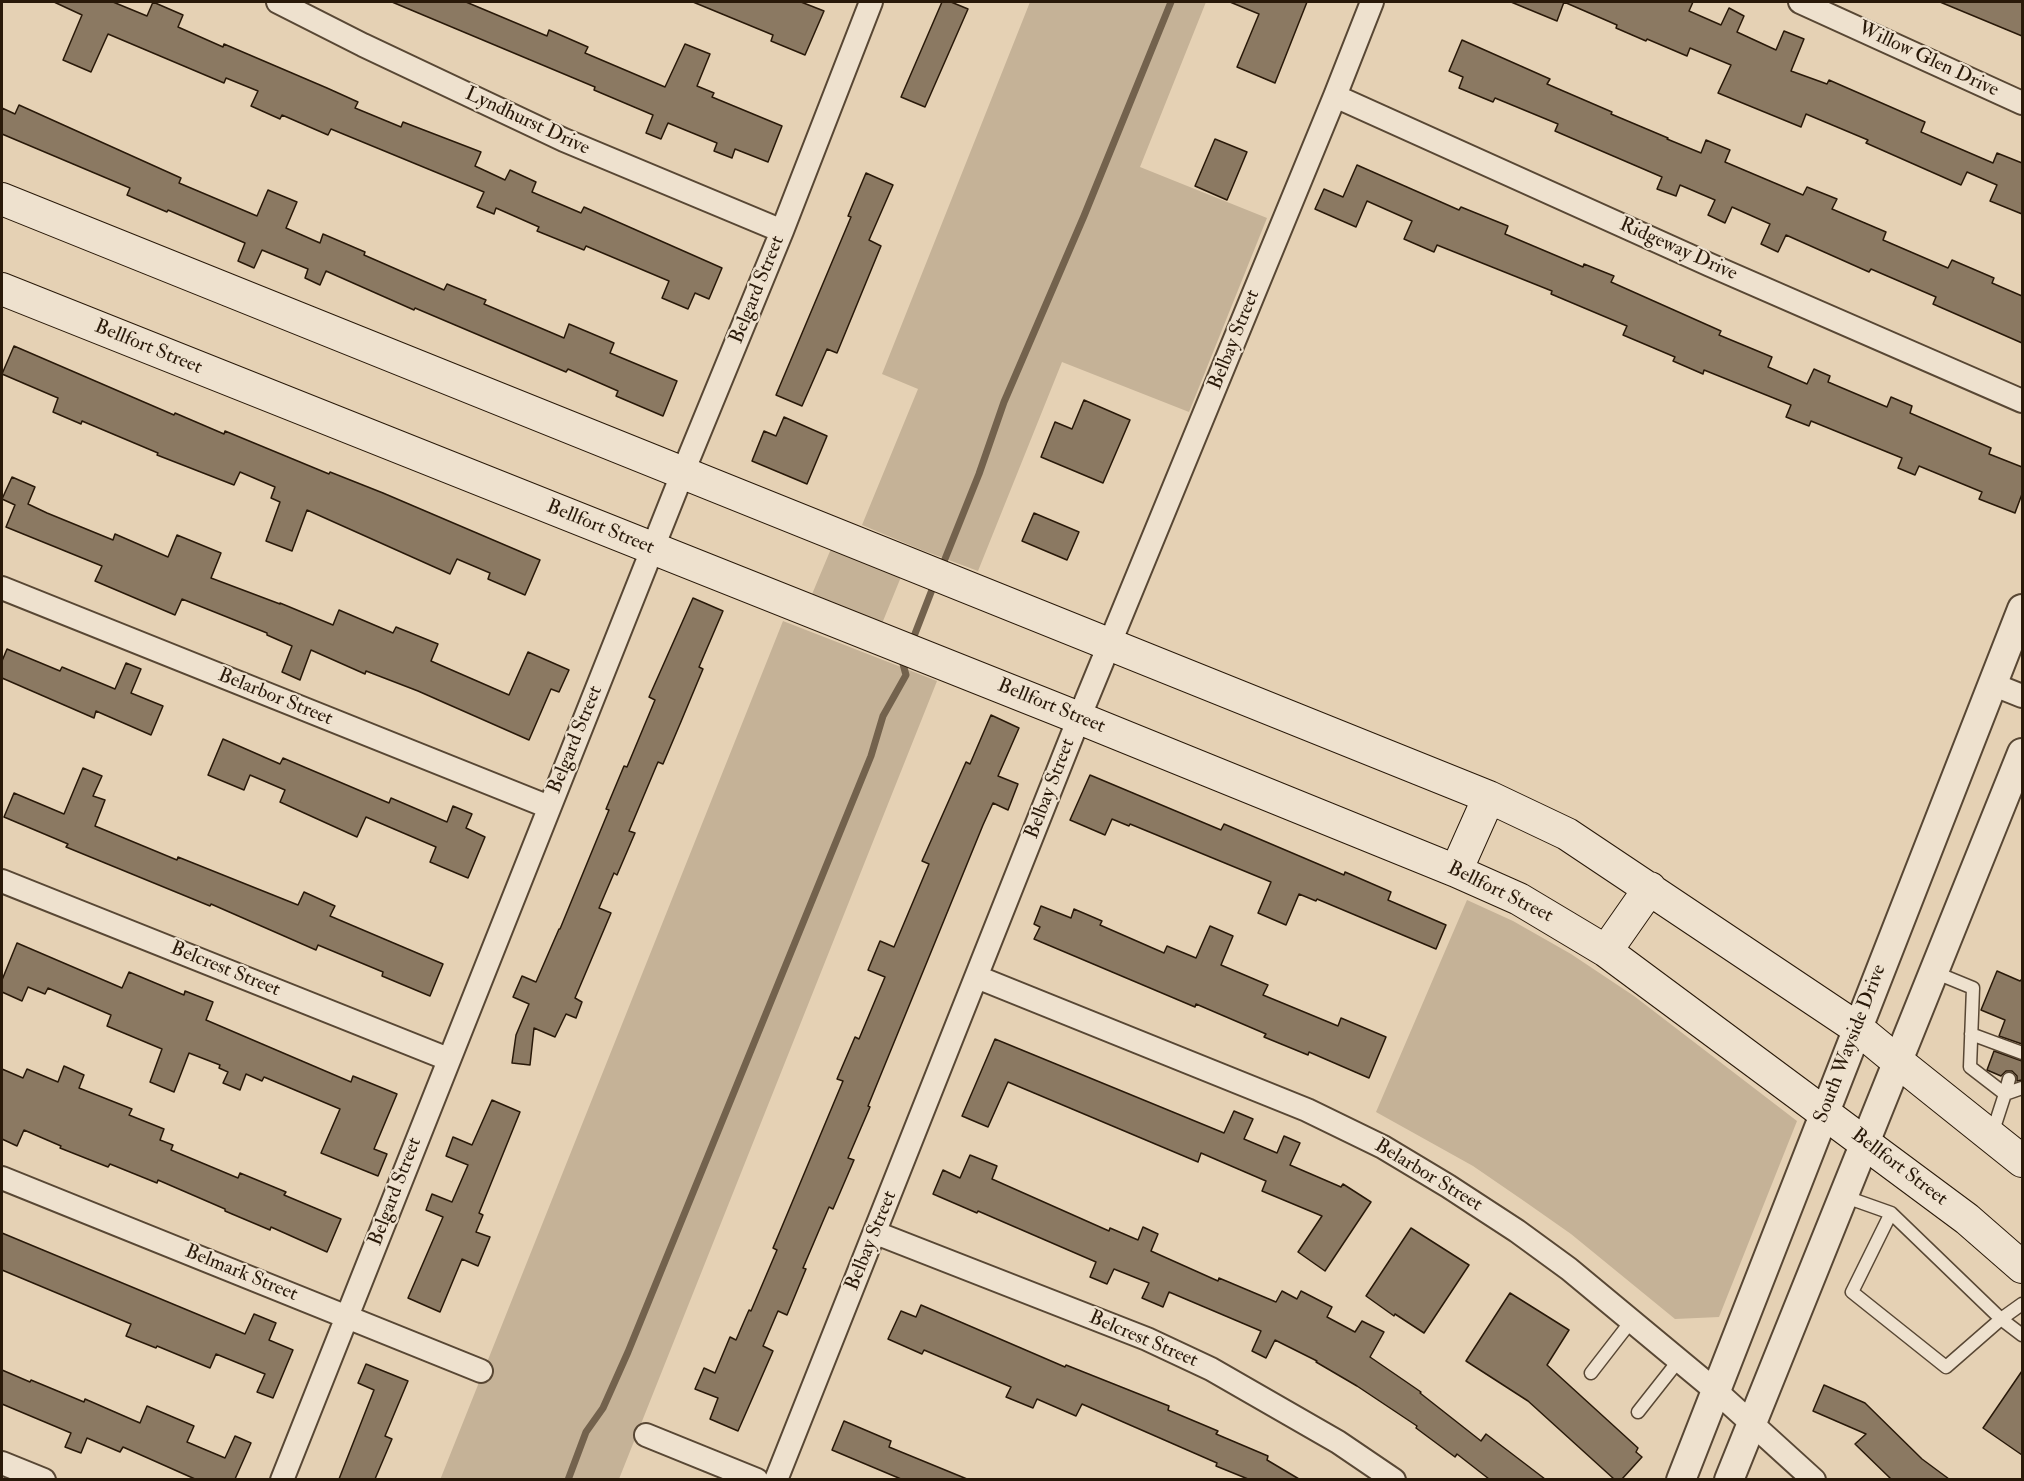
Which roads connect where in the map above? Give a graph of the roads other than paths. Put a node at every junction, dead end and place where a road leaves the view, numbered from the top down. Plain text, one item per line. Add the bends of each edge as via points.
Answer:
1 (278, 2) edge
2 (871, 2) edge
3 (1372, 2) edge
4 (1800, 2) edge
5 (1335, 96) junction
6 (2022, 103) edge
7 (2, 199) edge
8 (782, 231) junction
9 (2, 289) edge
10 (2022, 401) edge
11 (682, 472) junction
12 (652, 549) junction
13 (2, 588) edge
14 (2022, 609) edge
15 (1110, 644) junction
16 (1992, 684) junction
17 (2022, 696) edge
18 (1079, 718) junction
19 (2022, 753) edge
20 (1489, 797) junction
21 (549, 807) junction
22 (1456, 871) junction
23 (2, 881) edge
24 (1650, 888) junction
25 (1606, 951) junction
26 (1933, 972) junction
27 (977, 977) junction
28 (1857, 1028) junction
29 (1971, 1034) junction
30 (2019, 1054) edge
31 (448, 1059) junction
32 (1897, 1061) junction
33 (2009, 1079) dead end
34 (2022, 1088) edge
35 (2004, 1094) junction
36 (1824, 1112) junction
37 (1991, 1136) junction
38 (1865, 1142) junction
39 (2022, 1161) edge
40 (2, 1178) edge
41 (1843, 1196) junction
42 (1891, 1214) junction
43 (876, 1233) junction
44 (2022, 1267) edge
45 (2022, 1304) edge
46 (348, 1316) junction
47 (2001, 1319) junction
48 (1632, 1320) junction
49 (2022, 1335) edge
50 (1679, 1360) junction
51 (481, 1371) dead end
52 (1591, 1373) dead end
53 (1716, 1391) junction
54 (1638, 1412) dead end
55 (1751, 1424) junction
56 (646, 1435) dead end
57 (2, 1463) edge
58 (44, 1479) edge
59 (282, 1479) edge
60 (757, 1479) edge
61 (776, 1479) edge
62 (1394, 1479) edge
63 (1681, 1479) edge
64 (1729, 1479) edge
65 (1814, 1479) edge

1 - 8 street, Lyndhurst Drive via 564,140
2 - 8 street, Belgard Street
3 - 5 street, Belbay Street
4 - 6 street, Willow Glen Drive
5 - 10 street, Ridgeway Drive
5 - 15 street, Belbay Street
7 - 11 main road
8 - 11 street, Belgard Street
9 - 12 main road, Bellfort Street
11 - 12 street, Belgard Street
11 - 15 main road
12 - 18 main road, Bellfort Street
12 - 21 street, Belgard Street
13 - 21 street, Belarbor Street
14 - 16 street, South Wayside Drive
15 - 18 street, Belbay Street
15 - 20 main road
16 - 17 street
16 - 28 street, South Wayside Drive
18 - 22 main road, Bellfort Street
18 - 27 street, Belbay Street
19 - 26 street
20 - 22 main road
20 - 24 main road via 1567,834
21 - 31 street, Belgard Street
22 - 25 main road, Bellfort Street via 1520,899
23 - 31 street, Belcrest Street
24 - 25 main road
24 - 28 main road
25 - 36 main road, Bellfort Street
26 - 29 lane via 1973,988
26 - 32 street
27 - 43 street, Belbay Street
27 - 48 street, Belarbor Street via 1307,1110 1383,1147 1517,1230
28 - 32 main road
28 - 36 street, South Wayside Drive
29 - 30 lane
29 - 35 lane via 1970,1067
31 - 46 street, Belgard Street
32 - 37 main road
32 - 38 street
33 - 35 lane
34 - 35 lane
35 - 37 lane
36 - 38 main road, Bellfort Street
36 - 53 street, South Wayside Drive
37 - 39 main road
38 - 41 street
38 - 44 main road, Bellfort Street
40 - 46 street, Belmark Street
41 - 42 lane
41 - 55 street
42 - 47 lane
42 - 47 lane via 1852,1292 1946,1366
43 - 61 street, Belbay Street
43 - 62 street, Belcrest Street via 1190,1359 1269,1401
45 - 47 lane
46 - 51 street, Belmark Street
46 - 59 street, Belgard Street
47 - 49 lane
48 - 50 street, Belarbor Street
48 - 52 lane
50 - 53 street, Belarbor Street
50 - 54 lane
53 - 55 street, Belarbor Street
53 - 63 street, South Wayside Drive
55 - 64 street
55 - 65 street, Belarbor Street
56 - 60 street
57 - 58 street

